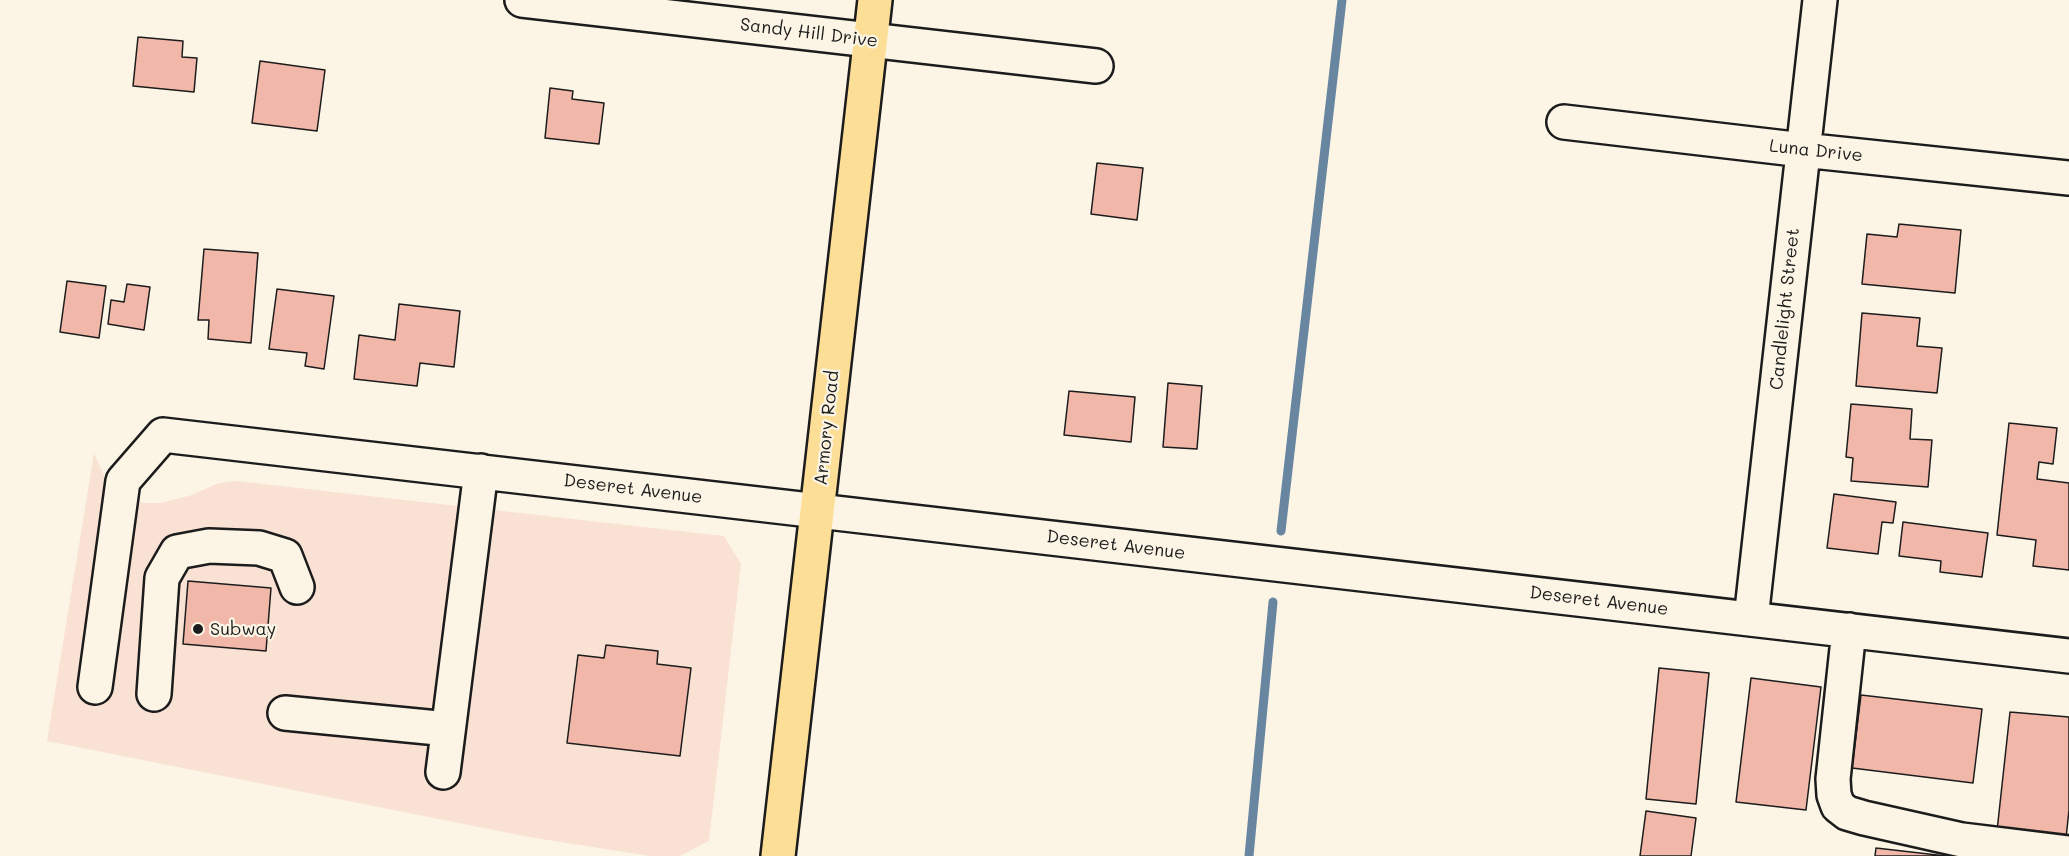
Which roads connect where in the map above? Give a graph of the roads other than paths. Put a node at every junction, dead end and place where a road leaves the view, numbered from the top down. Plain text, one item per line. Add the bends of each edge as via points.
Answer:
1 (522, 0) edge
2 (875, 0) edge
3 (1820, 0) edge
4 (870, 40) junction
5 (1096, 66) dead end
6 (1564, 122) dead end
7 (1803, 150) junction
8 (2069, 178) edge
9 (481, 471) junction
10 (817, 510) junction
11 (297, 586) dead end
12 (1751, 619) junction
13 (1849, 630) junction
14 (2069, 656) edge
15 (95, 687) dead end
16 (154, 694) dead end
17 (285, 712) dead end
18 (448, 729) junction
19 (443, 772) dead end
20 (2069, 853) edge
21 (778, 856) edge

1 - 4 street, Sandy Hill Drive
2 - 4 main road, Armory Road
3 - 7 street, Candlelight Street
4 - 5 street, Sandy Hill Drive
4 - 10 main road, Armory Road
6 - 7 street, Luna Drive
7 - 8 street, Luna Drive
7 - 12 street, Candlelight Street
9 - 10 street, Deseret Avenue
9 - 15 street, Deseret Avenue via 163,435 123,481
9 - 18 street
10 - 12 street, Deseret Avenue
10 - 21 main road, Armory Road
11 - 16 street via 285,556 259,548 209,546 177,552 162,578
12 - 13 street, Deseret Avenue
13 - 14 street, Deseret Avenue
13 - 20 street via 1833,779 1838,806 1864,818 1962,840
17 - 18 street
18 - 19 street

